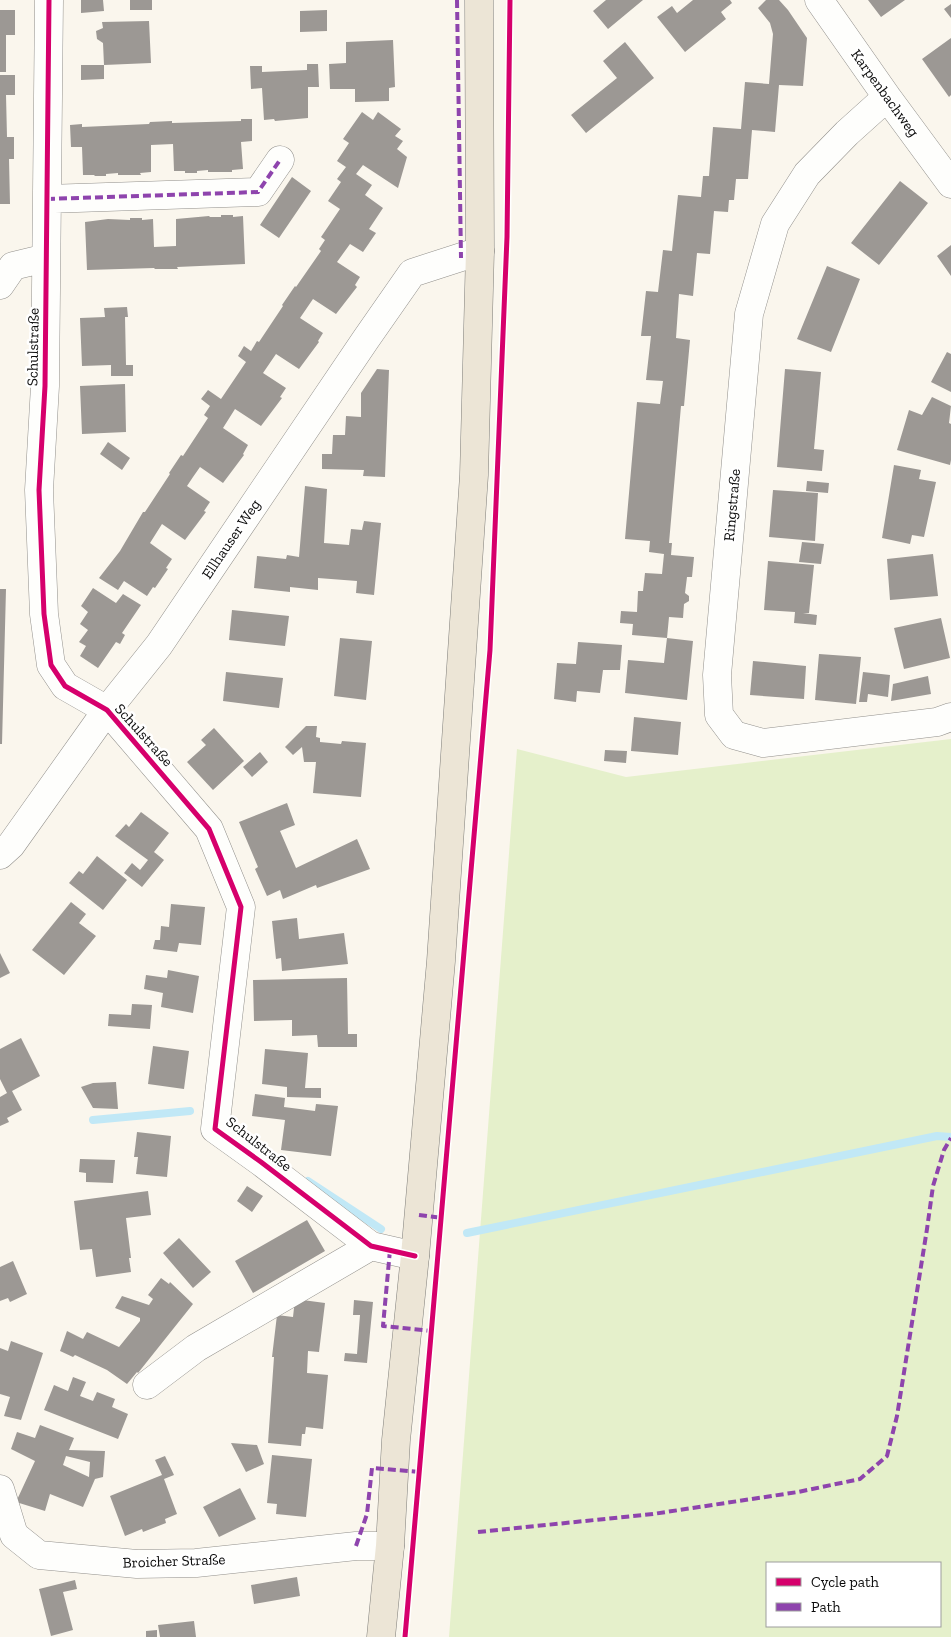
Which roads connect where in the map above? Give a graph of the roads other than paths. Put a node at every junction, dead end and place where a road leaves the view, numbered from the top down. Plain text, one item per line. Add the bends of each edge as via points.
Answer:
1 (49, 0) edge
2 (479, 0) edge
3 (819, 0) edge
4 (887, 98) junction
5 (280, 160) dead end
6 (951, 184) edge
7 (47, 199) junction
8 (480, 252) junction
9 (46, 258) junction
10 (4, 270) edge
11 (107, 710) junction
12 (951, 716) edge
13 (0, 855) edge
14 (371, 1246) junction
15 (415, 1256) junction
16 (146, 1385) dead end
17 (0, 1489) edge
18 (390, 1546) junction
19 (381, 1637) edge

1 - 7 street, Schulstraße
2 - 8 main road
3 - 4 street, Karpenbachweg
4 - 6 street, Karpenbachweg
4 - 12 street, Ringstraße via 847,132 807,174 775,224 749,314 717,675 719,715 734,735 763,743 937,722
5 - 7 street via 258,192
7 - 9 street, Schulstraße
8 - 11 street, Ellhauser Weg via 412,273 160,645
8 - 15 main road via 474,474 441,961
9 - 10 street
9 - 11 street, Schulstraße via 45,386 39,490 45,622 51,665 65,686
11 - 13 street, Ellhauser Weg via 11,845
11 - 14 street, Schulstraße via 209,829 241,907 215,1129
14 - 15 street, Schulstraße
14 - 16 street via 196,1348
15 - 18 main road via 396,1440
17 - 18 street, Broicher Straße via 14,1535 39,1556 137,1564 196,1563 356,1546
18 - 19 main road

